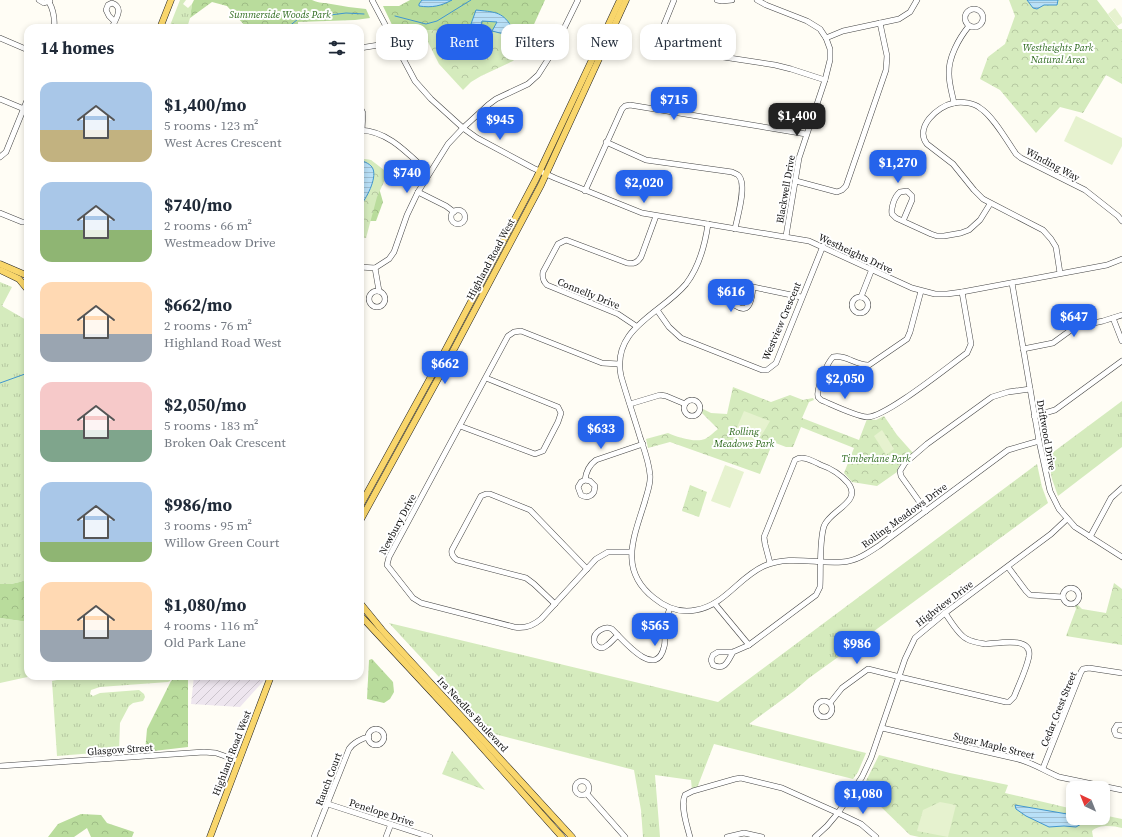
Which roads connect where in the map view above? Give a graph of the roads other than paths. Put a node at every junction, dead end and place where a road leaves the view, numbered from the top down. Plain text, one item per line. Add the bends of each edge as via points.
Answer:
1 (39, 0) edge
2 (171, 0) edge
3 (372, 0) edge
4 (578, 0) edge
5 (620, 0) edge
6 (626, 0) edge
7 (674, 0) edge
8 (717, 0) edge
9 (732, 0) edge
10 (757, 0) edge
11 (917, 0) edge
12 (50, 1) edge
13 (114, 21) dead end
14 (880, 23) junction
15 (54, 24) edge
16 (113, 24) edge
17 (162, 24) edge
18 (385, 24) edge
19 (969, 26) dead end
20 (0, 38) edge
21 (826, 38) junction
22 (376, 45) edge
23 (364, 47) edge
24 (24, 48) edge
25 (404, 60) edge
26 (825, 80) junction
27 (0, 100) edge
28 (954, 103) junction
29 (24, 109) joint
30 (463, 128) junction
31 (364, 131) edge
32 (806, 134) junction
33 (606, 142) junction
34 (0, 157) edge
35 (540, 171) junction
36 (429, 173) junction
37 (546, 174) junction
38 (796, 181) junction
39 (585, 191) junction
40 (418, 192) junction
41 (990, 204) junction
42 (454, 212) dead end
43 (0, 213) edge
44 (656, 216) junction
45 (903, 221) junction
46 (1122, 221) edge
47 (24, 222) edge
48 (708, 224) junction
49 (736, 229) junction
50 (786, 236) junction
51 (823, 246) junction
52 (1122, 260) edge
53 (0, 264) edge
54 (364, 267) edge
55 (375, 268) junction
56 (872, 269) junction
57 (0, 270) edge
58 (1060, 273) junction
59 (24, 274) edge
60 (1012, 283) junction
61 (24, 285) edge
62 (753, 287) junction
63 (379, 291) dead end
64 (921, 291) junction
65 (962, 292) junction
66 (861, 296) dead end
67 (801, 297) junction
68 (657, 310) junction
69 (1122, 315) edge
70 (1113, 318) junction
71 (636, 326) junction
72 (1122, 341) edge
73 (1023, 349) junction
74 (1122, 361) edge
75 (619, 364) junction
76 (486, 378) junction
77 (1030, 389) junction
78 (630, 404) junction
79 (684, 404) dead end
80 (1034, 416) junction
81 (460, 426) junction
82 (1039, 441) junction
83 (643, 444) junction
84 (585, 480) dead end
85 (1122, 488) edge
86 (364, 499) edge
87 (926, 511) junction
88 (364, 514) edge
89 (1067, 519) junction
90 (1090, 537) junction
91 (631, 552) junction
92 (1122, 557) edge
93 (821, 562) junction
94 (770, 563) junction
95 (1008, 566) junction
96 (587, 568) junction
97 (1063, 597) dead end
98 (555, 604) junction
99 (715, 604) junction
100 (364, 608) edge
101 (670, 608) junction
102 (945, 613) junction
103 (364, 619) edge
104 (618, 635) junction
105 (749, 645) junction
106 (733, 652) dead end
107 (1122, 673) edge
108 (900, 677) junction
109 (270, 680) edge
110 (830, 703) dead end
111 (1122, 725) edge
112 (882, 728) junction
113 (369, 736) dead end
114 (1122, 736) edge
115 (240, 761) junction
116 (0, 766) edge
117 (1043, 768) junction
118 (1122, 790) edge
119 (587, 794) dead end
120 (328, 804) junction
121 (838, 813) junction
122 (391, 824) junction
123 (566, 830) junction
124 (561, 836) edge
125 (210, 837) edge
126 (314, 837) edge
127 (386, 837) edge
128 (430, 837) edge
129 (572, 837) edge
130 (625, 837) edge
131 (690, 837) edge
132 (727, 837) edge
133 (762, 837) edge
134 (815, 837) edge
135 (876, 837) edge

1 - 12 street via 44,3
2 - 17 main road
3 - 18 street, Westheights Drive
4 - 30 street via 552,53 538,74 528,84 496,99
5 - 35 main road, Highland Road West
6 - 37 main road, Highland Road West
7 - 26 street via 659,37 664,48 775,65
8 - 9 street
10 - 21 street via 807,20 820,29
11 - 14 street via 906,16
12 - 15 street
13 - 16 street
14 - 21 street via 843,31
14 - 38 street via 887,56 886,70 846,186 837,192
19 - 28 street via 962,35 949,68
20 - 24 street
21 - 26 street, Blackwell Drive via 830,60
22 - 23 street
25 - 30 street, Westheights Drive via 415,81
26 - 32 street, Blackwell Drive
27 - 29 street
28 - 41 street via 929,118 922,137 953,164 974,190
28 - 46 street, Winding Way via 980,107 1016,154 1085,190
29 - 34 street via 6,152
30 - 35 street, Westheights Drive
30 - 36 street via 448,144
31 - 36 street via 392,140
32 - 33 street via 630,105 622,109
32 - 38 street, Blackwell Drive
33 - 39 street
33 - 49 street via 646,160 738,175 743,188
35 - 37 street, Westheights Drive
35 - 86 main road, Highland Road West
36 - 40 street
37 - 39 street, Westheights Drive
37 - 88 main road, Highland Road West
38 - 50 street, Blackwell Drive
39 - 44 street, Westheights Drive
40 - 42 street
40 - 55 street via 394,252 389,259
41 - 45 street via 975,226 961,233 937,236
41 - 58 street via 1043,230 1056,247
43 - 47 street
44 - 48 street, Westheights Drive
44 - 71 street, Connelly Drive via 638,262 627,263 566,240 558,244 542,277 547,286 618,314
45 - 45 street via 912,200 912,196 904,191 897,194 891,210 896,218
48 - 49 street, Westheights Drive
48 - 68 street, Rolling Meadows Drive via 703,250 686,283
49 - 50 street, Westheights Drive
50 - 51 street, Westheights Drive
51 - 56 street, Westheights Drive
51 - 67 street, Westview Crescent
52 - 58 street, Westheights Drive
53 - 59 main road
54 - 55 street
55 - 63 street
56 - 64 street, Westheights Drive
56 - 66 street
57 - 61 main road via 19,279
58 - 60 street, Westheights Drive
60 - 65 street, Westheights Drive
60 - 73 street, Driftwood Drive
62 - 62 street via 740,292 734,301 740,309 749,306
62 - 67 street
64 - 65 street, Westheights Drive via 935,294
64 - 65 street via 907,339 869,365 839,356 833,357 818,390 818,397 821,400 873,417 916,391 967,352 971,344
67 - 68 street, Westview Crescent via 776,363 768,370 762,370 681,338
68 - 71 street, Rolling Meadows Drive
69 - 70 street
70 - 72 street
70 - 73 street via 1075,327 1053,342
71 - 75 street, Rolling Meadows Drive via 625,342
73 - 77 street, Driftwood Drive
74 - 80 street via 1055,410
75 - 76 street, Newbury Drive via 602,363 520,331 508,336
75 - 78 street, Rolling Meadows Drive
76 - 81 street, Newbury Drive
76 - 81 street via 558,407 561,413 558,422 543,450 535,454
77 - 80 street, Driftwood Drive
77 - 87 street via 992,397 927,444 902,466 901,476
78 - 79 street via 660,395
78 - 83 street, Rolling Meadows Drive
80 - 82 street, Driftwood Drive
81 - 98 street, Newbury Drive via 389,557 387,566 413,598 421,603 514,627 532,626
82 - 87 street, Rolling Meadows Drive via 1008,450
82 - 89 street, Driftwood Drive via 1050,491
83 - 84 street via 596,460 586,472
83 - 91 street, Rolling Meadows Drive via 648,460 649,488
85 - 90 street via 1111,498
87 - 93 street, Rolling Meadows Drive via 863,557 843,562
89 - 90 street, Driftwood Drive
89 - 95 street, Highview Drive
90 - 92 street, Driftwood Drive
91 - 96 street, Newbury Drive via 603,554
91 - 101 street, Rolling Meadows Drive via 638,580 650,595
93 - 94 street, Rolling Meadows Drive via 788,560
93 - 94 street via 824,526 829,518 849,501 852,491 839,473 800,458 793,463 764,537
93 - 105 street via 820,587 816,595
94 - 99 street, Rolling Meadows Drive via 750,574
95 - 97 street via 1030,595
95 - 102 street, Highview Drive
96 - 98 street, Newbury Drive
96 - 98 street via 530,510 490,494 481,496 452,550 454,558 526,578
99 - 101 street, Rolling Meadows Drive via 696,610 681,611
99 - 105 street
100 - 123 main road, Ira Needles Boulevard
101 - 104 street via 665,624 665,646 658,659 651,660 640,656
102 - 108 street, Highview Drive via 915,638
102 - 108 street via 960,634 968,640 983,644 1008,641 1028,648 1029,658 1012,700 1006,702
103 - 124 main road, Ira Needles Boulevard
104 - 104 street via 609,627 604,627 594,642 597,646 606,647
105 - 106 street
107 - 117 street, Cedar Crest Street via 1089,668 1081,672
108 - 110 street via 868,669 842,688
108 - 112 street, Highview Drive
109 - 115 main road, Highland Road West
111 - 114 street via 1117,725 1114,730 1116,735
112 - 117 street, Sugar Maple Street via 1023,760
112 - 121 street, Highview Drive via 862,777
113 - 120 street, Rauch Court via 349,749
115 - 116 street, Glasgow Street via 204,752
115 - 125 main road, Highland Road West
117 - 118 street, Sugar Maple Street via 1059,777
119 - 130 street
120 - 122 street, Penelope Drive
120 - 126 street, Rauch Court
121 - 131 street via 782,788 741,778 734,779 686,795 683,803
121 - 134 street, Highview Drive
121 - 135 street via 861,824
122 - 127 street
122 - 128 street, Penelope Drive
123 - 124 street
123 - 129 main road, Ira Needles Boulevard
132 - 133 street via 744,833

